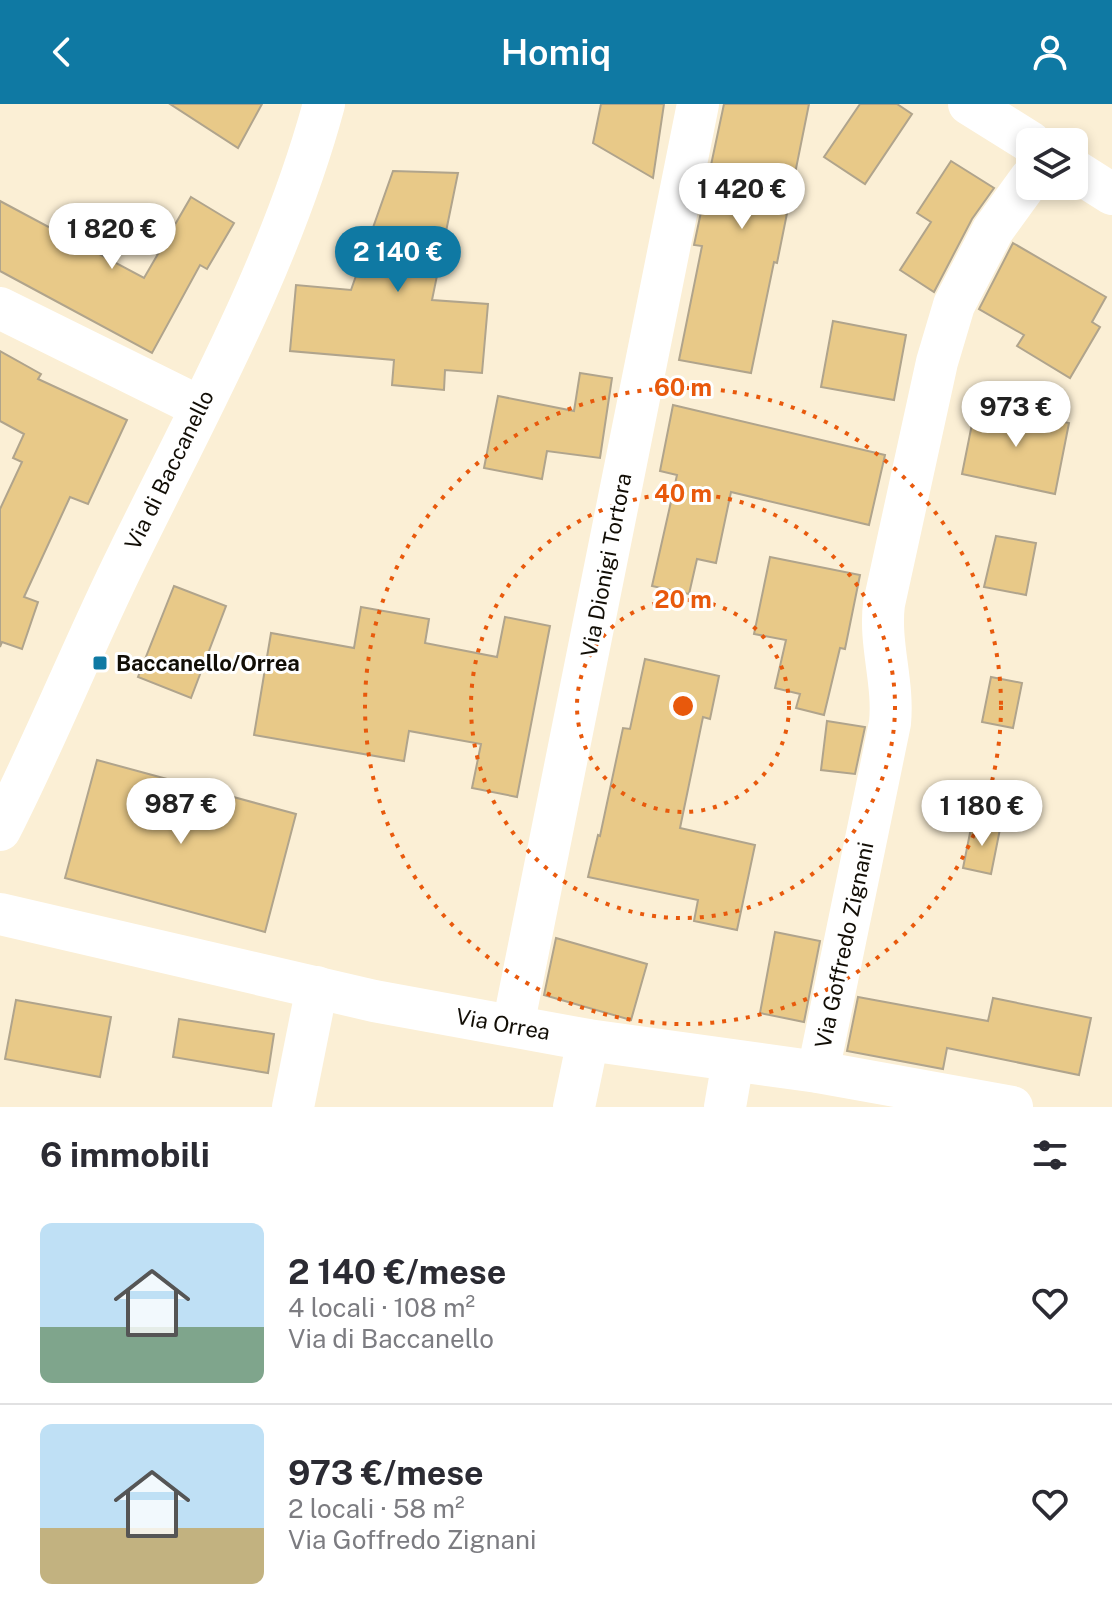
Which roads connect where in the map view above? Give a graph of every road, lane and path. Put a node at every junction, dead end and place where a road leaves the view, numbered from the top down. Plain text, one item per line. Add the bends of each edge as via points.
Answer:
1 (324, 104) edge
2 (698, 104) edge
3 (969, 104) edge
4 (1016, 133) edge
5 (1088, 179) edge
6 (1112, 194) edge
7 (1016, 198) edge
8 (0, 308) edge
9 (200, 407) junction
10 (6, 807) edge
11 (0, 914) edge
12 (317, 987) junction
13 (513, 1026) junction
14 (588, 1040) junction
15 (733, 1061) junction
16 (818, 1072) junction
17 (996, 1105) edge
18 (293, 1107) edge
19 (574, 1107) edge
20 (725, 1107) edge

1 - 9 street, Via di Baccanello via 289,216
2 - 13 street, Via Dionigi Tortora
3 - 4 street
5 - 6 street
7 - 16 street, Via Goffredo Zignani via 962,285 937,362 884,604 890,723
8 - 9 street
9 - 10 street, Via di Baccanello
11 - 12 street, Via Orrea
12 - 13 street, Via Orrea
12 - 18 street
13 - 14 street, Via Orrea
14 - 15 street, Via Orrea
14 - 19 street
15 - 16 street, Via Orrea
15 - 20 street
16 - 17 street, Via Orrea

